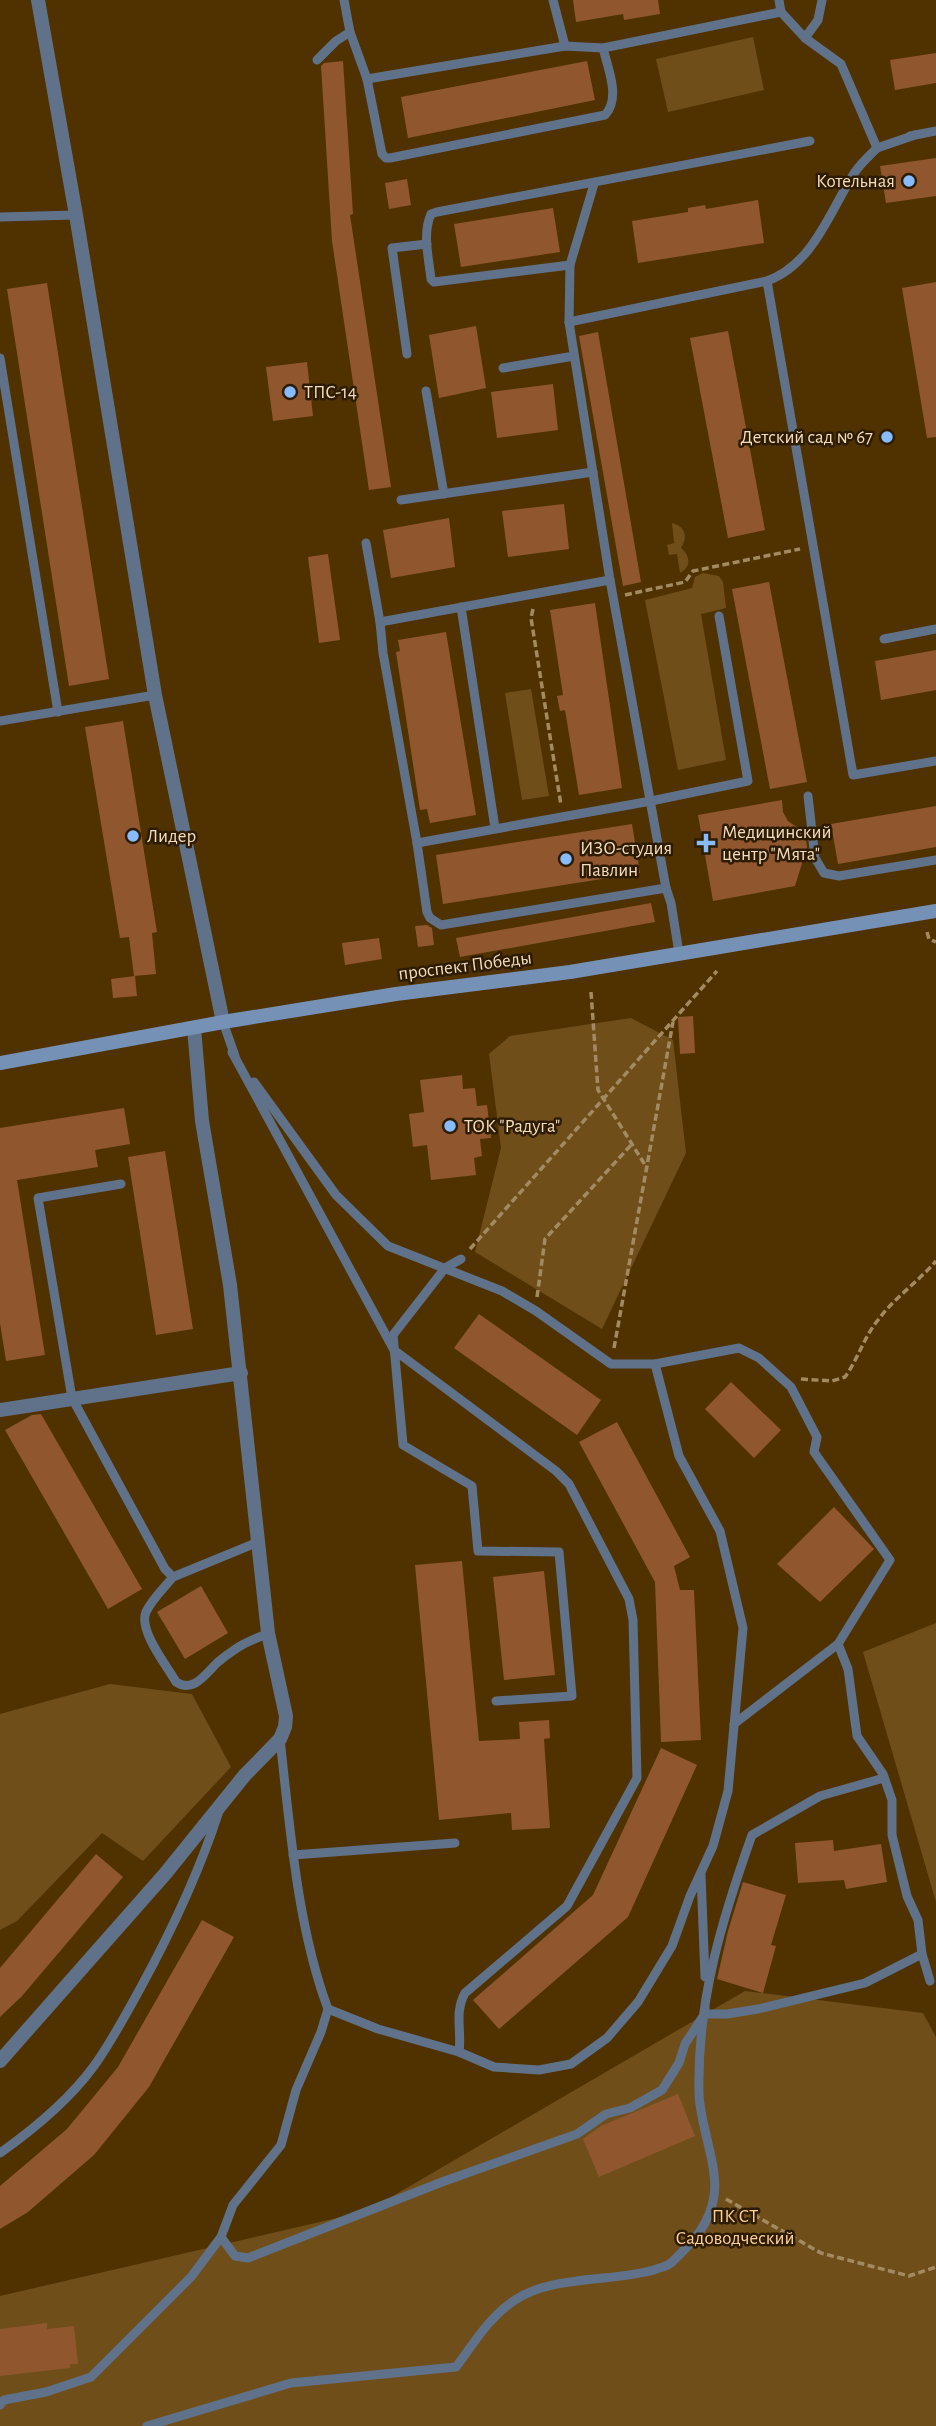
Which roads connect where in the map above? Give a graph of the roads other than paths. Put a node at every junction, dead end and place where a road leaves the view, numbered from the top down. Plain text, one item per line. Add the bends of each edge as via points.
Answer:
1 (37, 0) edge
2 (344, 0) edge
3 (553, 0) edge
4 (779, 0) edge
5 (822, 0) edge
6 (781, 12) junction
7 (350, 33) junction
8 (805, 38) junction
9 (565, 46) junction
10 (603, 48) junction
11 (317, 60) dead end
12 (367, 79) junction
13 (936, 131) edge
14 (810, 141) dead end
15 (877, 148) junction
16 (594, 184) junction
17 (76, 215) junction
18 (0, 217) edge
19 (427, 244) junction
20 (570, 265) junction
21 (767, 281) junction
22 (569, 321) junction
23 (407, 354) dead end
24 (574, 356) junction
25 (0, 358) edge
26 (503, 368) dead end
27 (426, 391) dead end
28 (593, 472) junction
29 (444, 494) junction
30 (401, 500) dead end
31 (366, 543) dead end
32 (610, 580) junction
33 (461, 607) junction
34 (719, 616) dead end
35 (380, 622) junction
36 (936, 629) edge
37 (884, 639) dead end
38 (155, 695) junction
39 (58, 712) junction
40 (0, 721) edge
41 (936, 761) edge
42 (808, 796) dead end
43 (652, 801) junction
44 (495, 828) junction
45 (417, 843) junction
46 (936, 860) edge
47 (666, 888) junction
48 (936, 911) edge
49 (679, 953) junction
50 (223, 1022) junction
51 (194, 1028) junction
52 (232, 1052) junction
53 (0, 1063) edge
54 (121, 1184) dead end
55 (461, 1259) road end
56 (445, 1268) junction
57 (394, 1350) junction
58 (655, 1363) junction
59 (241, 1373) junction
60 (72, 1398) junction
61 (0, 1410) edge
62 (258, 1542) junction
63 (173, 1577) junction
64 (268, 1633) junction
65 (838, 1644) junction
66 (496, 1701) dead end
67 (734, 1724) junction
68 (280, 1739) junction
69 (884, 1778) junction
70 (222, 1803) junction
71 (454, 1843) dead end
72 (293, 1855) junction
73 (701, 1874) junction
74 (922, 1954) junction
75 (930, 1981) dead end
76 (328, 2009) junction
77 (705, 2014) junction
78 (459, 2052) junction
79 (0, 2061) edge
80 (0, 2153) edge
81 (221, 2237) junction
82 (0, 2405) edge
83 (148, 2426) edge

1 - 17 street
2 - 7 lane
3 - 9 lane
4 - 6 lane
5 - 8 lane via 818,20
6 - 8 lane
6 - 10 lane
7 - 11 lane
7 - 12 lane
8 - 15 lane via 841,64
9 - 10 lane
9 - 12 lane
10 - 12 lane via 614,99 605,115 390,158 382,154
13 - 15 lane
14 - 16 lane
15 - 21 lane via 856,170 806,254
16 - 19 lane via 431,214
16 - 20 lane
17 - 18 lane
17 - 38 street
19 - 20 lane via 431,279 437,282
19 - 23 lane via 392,248
20 - 22 lane
21 - 22 lane
21 - 41 lane via 853,775
22 - 24 lane
24 - 26 lane
24 - 28 lane
25 - 39 lane
27 - 29 lane
28 - 29 lane
28 - 32 lane
29 - 30 lane
31 - 35 lane
32 - 33 lane
32 - 43 lane
33 - 35 lane
33 - 44 lane
34 - 43 lane via 748,781
35 - 45 lane
36 - 37 lane
38 - 39 lane
38 - 50 street
39 - 40 lane
42 - 46 lane via 815,858 824,873 839,876
43 - 44 lane
43 - 47 lane
44 - 45 lane
45 - 47 lane via 427,912 441,925
47 - 49 lane
48 - 49 street, проспект Победы
49 - 50 street, проспект Победы
50 - 51 street, проспект Победы
50 - 52 lane
51 - 53 street, проспект Победы
51 - 59 street via 202,1121
52 - 56 lane via 336,1195 388,1246
52 - 57 lane
54 - 60 lane via 38,1198
55 - 56 lane
56 - 57 lane via 393,1335
56 - 58 lane via 502,1291 611,1364
57 - 66 lane via 403,1445 472,1486 478,1551 559,1552 572,1696
57 - 78 lane via 569,1484 629,1599 633,1620 637,1778 567,1906 465,1993 457,2015
58 - 65 lane via 740,1348 759,1358 791,1387 817,1437 814,1452 890,1560
58 - 67 lane via 679,1456 720,1531 743,1628
59 - 60 street
59 - 62 street
60 - 61 street
60 - 63 lane
62 - 63 lane
62 - 64 street
63 - 64 lane via 144,1615 145,1630 182,1686 205,1678 216,1663
64 - 68 street via 286,1716
65 - 67 lane
65 - 69 lane via 848,1669 857,1736
67 - 73 lane via 728,1791
68 - 70 street
68 - 72 lane
69 - 74 lane via 892,1800 892,1835 918,1920
69 - 77 lane via 820,1796 752,1835 720,1928
70 - 79 street
70 - 80 lane via 172,1930 118,2028 93,2067 66,2096 29,2133
71 - 72 lane
72 - 76 lane via 316,1976
73 - 77 lane
73 - 78 lane via 672,1946 638,2002 607,2038 571,2064 539,2070 494,2067
74 - 75 lane
74 - 77 lane via 865,1983 758,2009
76 - 78 lane
76 - 81 lane via 296,2090 281,2145 233,2205
77 - 81 lane via 662,2090 630,2108 606,2114 577,2134 248,2258 235,2256
77 - 83 lane via 698,2049 699,2096 715,2193 709,2216 695,2239 669,2265 563,2284 517,2299 492,2318 456,2367 291,2383
81 - 82 lane via 191,2277 91,2377 4,2400

